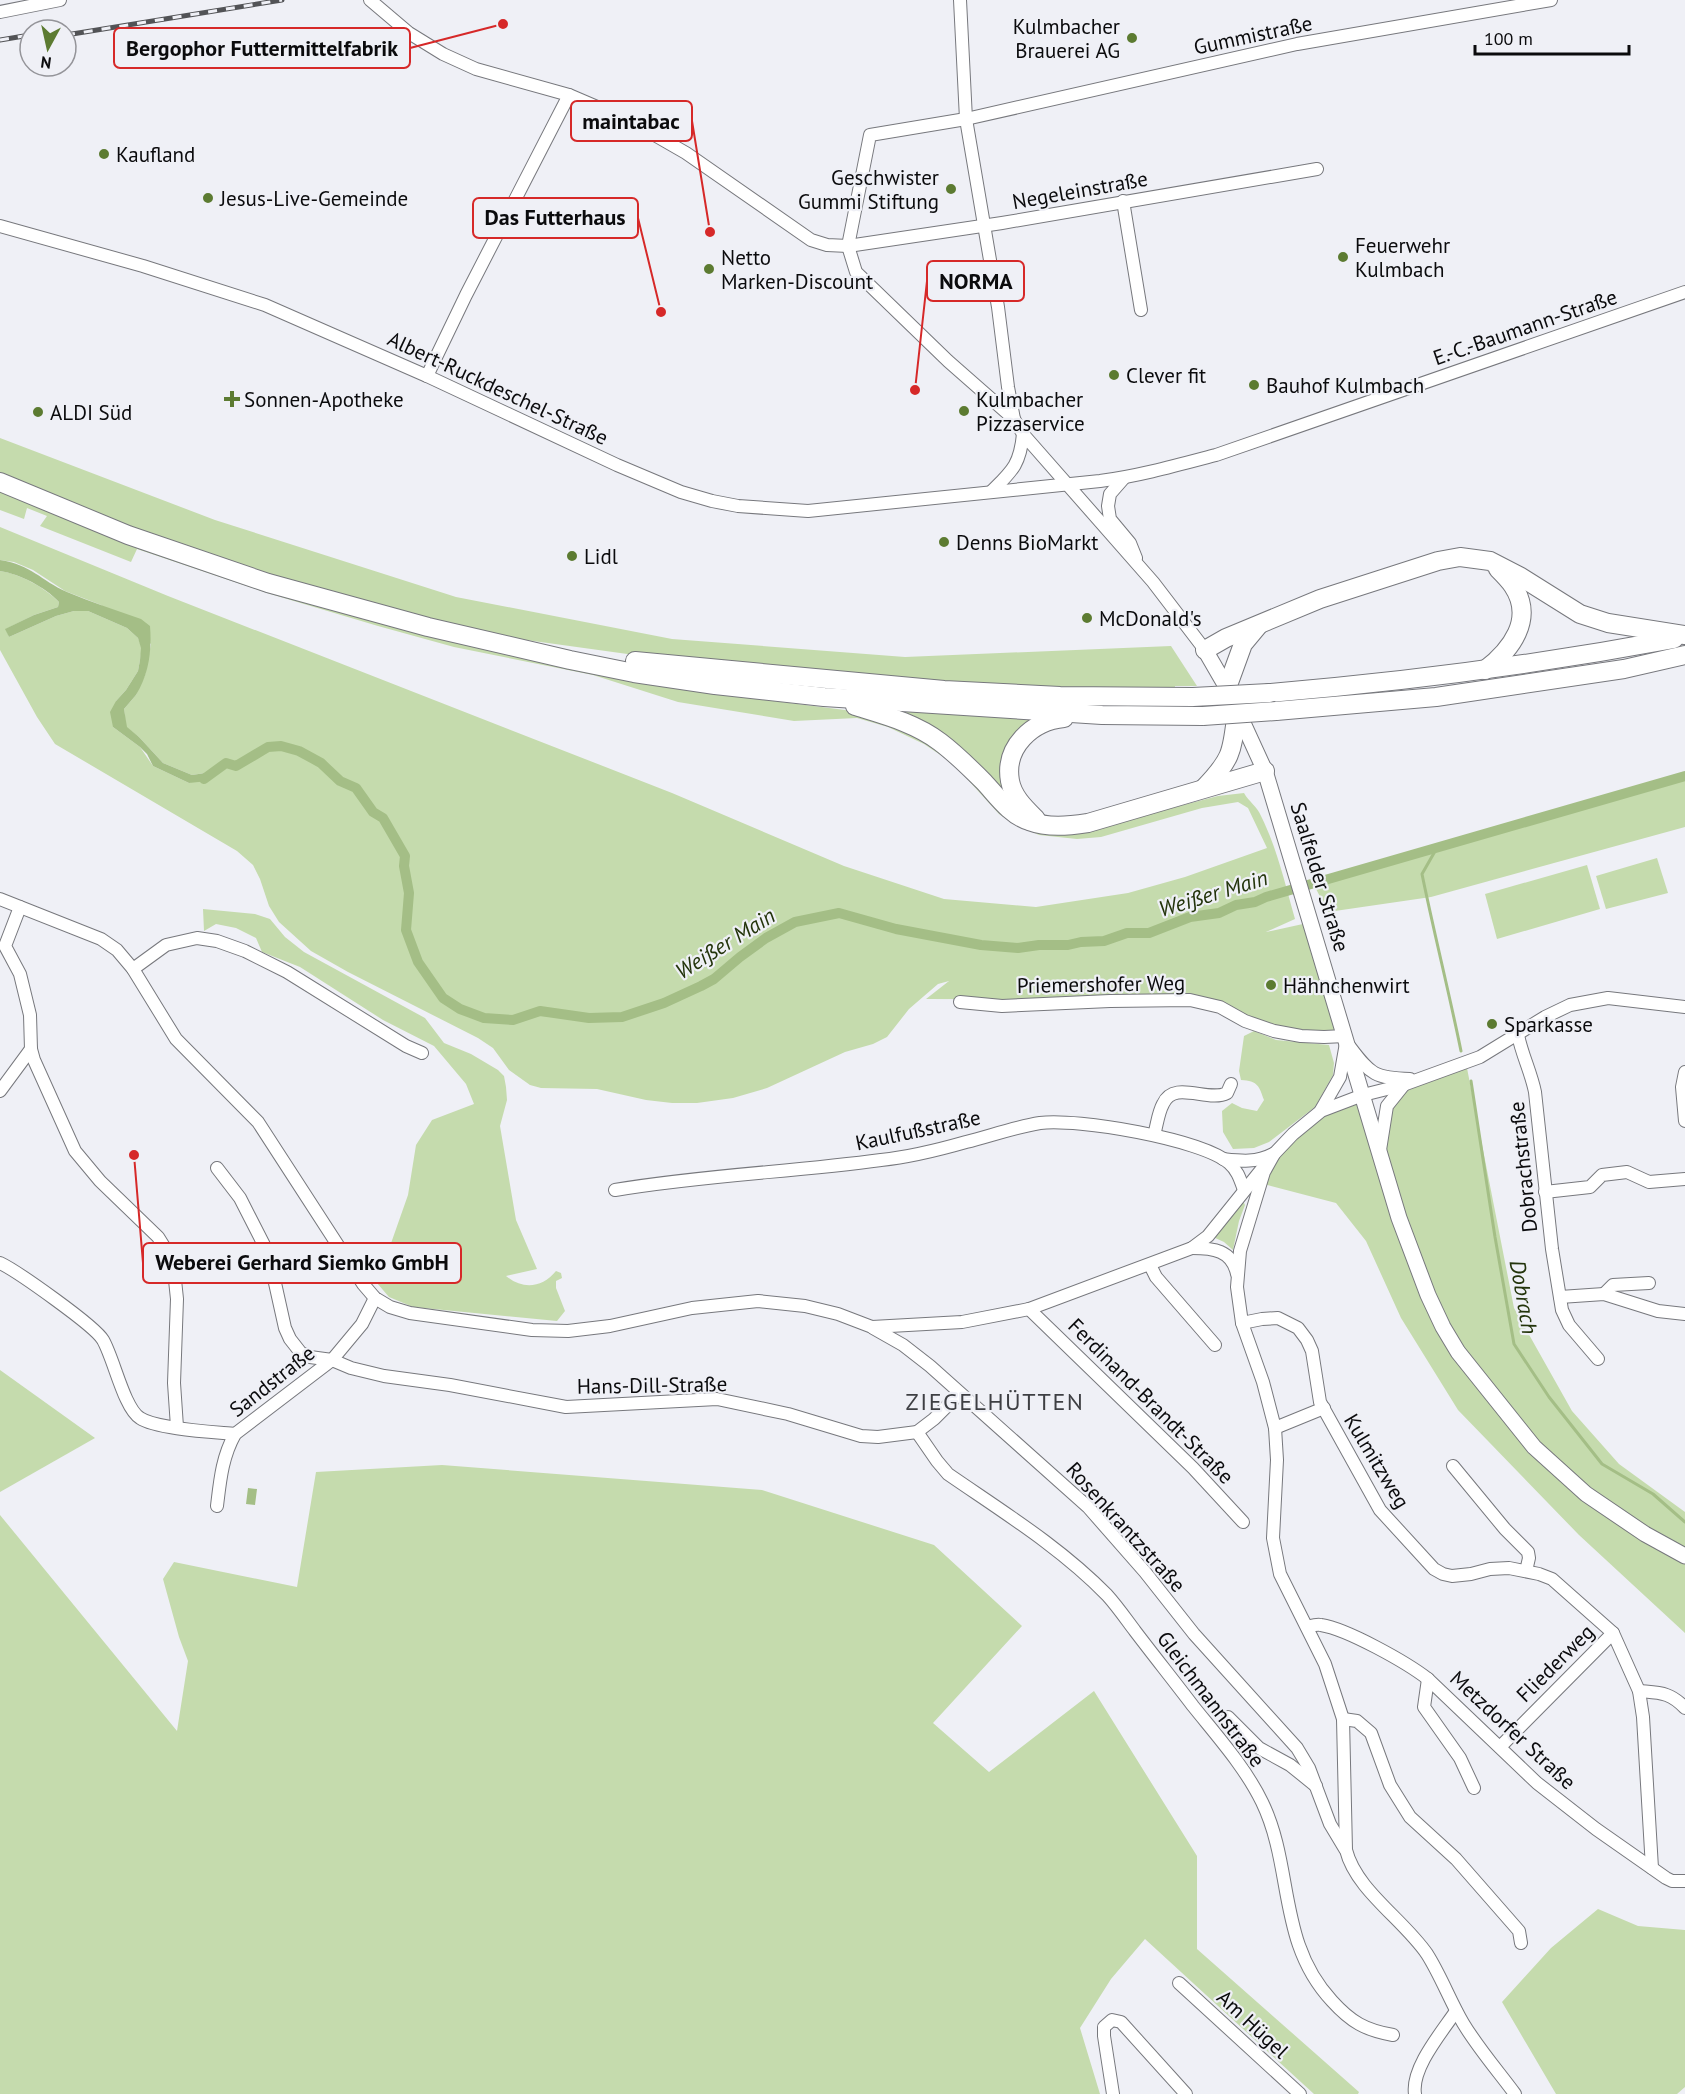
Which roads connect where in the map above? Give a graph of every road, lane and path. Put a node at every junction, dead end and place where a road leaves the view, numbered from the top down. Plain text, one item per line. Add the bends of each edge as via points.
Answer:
1 (60, 0) edge
2 (370, 0) edge
3 (960, 0) edge
4 (1551, 0) edge
5 (0, 12) edge
6 (569, 95) junction
7 (966, 119) junction
8 (1317, 169) dead end
9 (1123, 201) junction
10 (0, 226) edge
11 (985, 226) junction
12 (848, 246) junction
13 (1685, 294) edge
14 (1141, 310) dead end
15 (427, 376) junction
16 (1014, 418) junction
17 (1023, 434) junction
18 (1124, 478) junction
19 (0, 482) edge
20 (1068, 485) junction
21 (991, 492) junction
22 (1490, 561) junction
23 (1138, 564) junction
24 (1259, 624) junction
25 (1685, 636) edge
26 (509, 645) junction
27 (1205, 650) junction
28 (1685, 655) edge
29 (1483, 671) junction
30 (1227, 688) junction
31 (824, 697) junction
32 (1237, 709) junction
33 (1102, 715) junction
34 (1265, 771) junction
35 (1203, 789) junction
36 (1042, 824) junction
37 (0, 899) edge
38 (21, 907) junction
39 (133, 969) junction
40 (960, 1002) dead end
41 (1685, 1007) edge
42 (1518, 1035) junction
43 (1346, 1040) junction
44 (31, 1049) junction
45 (422, 1053) dead end
46 (1685, 1072) edge
47 (1420, 1080) junction
48 (1231, 1084) dead end
49 (1403, 1085) junction
50 (0, 1091) edge
51 (1363, 1095) junction
52 (1321, 1111) junction
53 (1685, 1121) edge
54 (1154, 1136) junction
55 (1380, 1150) junction
56 (1274, 1154) junction
57 (1223, 1160) junction
58 (217, 1168) dead end
59 (1685, 1179) edge
60 (615, 1190) dead end
61 (1250, 1191) junction
62 (1545, 1192) junction
63 (1192, 1248) junction
64 (1, 1262) edge
65 (1150, 1265) junction
66 (1237, 1275) junction
67 (1649, 1283) dead end
68 (1604, 1294) junction
69 (1560, 1297) junction
70 (375, 1298) junction
71 (1029, 1309) junction
72 (1685, 1314) edge
73 (1242, 1323) junction
74 (872, 1327) junction
75 (1215, 1345) dead end
76 (1598, 1359) dead end
77 (332, 1360) junction
78 (959, 1394) junction
79 (1324, 1408) junction
80 (177, 1427) junction
81 (1275, 1428) junction
82 (917, 1431) junction
83 (235, 1434) junction
84 (1453, 1466) dead end
85 (218, 1506) dead end
86 (1243, 1522) dead end
87 (1685, 1556) edge
88 (1526, 1571) junction
89 (1307, 1627) junction
90 (1613, 1633) junction
91 (1428, 1679) junction
92 (1639, 1691) junction
93 (1685, 1708) edge
94 (1228, 1717) dead end
95 (1343, 1719) junction
96 (1500, 1747) junction
97 (1317, 1786) junction
98 (1474, 1788) dead end
99 (1346, 1850) junction
100 (1652, 1868) junction
101 (1685, 1881) edge
102 (1521, 1943) dead end
103 (1179, 1983) dead end
104 (1456, 2011) junction
105 (1393, 2035) dead end
106 (1113, 2094) edge
107 (1186, 2094) edge
108 (1300, 2094) edge
109 (1415, 2094) edge
110 (1515, 2094) edge

1 - 5 street
2 - 6 street, Negeleinstraße via 409,33 454,59
3 - 7 street
4 - 7 street, Gummistraße via 1298,44
6 - 12 street, Negeleinstraße via 632,122 686,153 811,240
6 - 15 street
7 - 11 street
7 - 12 street, Gummistraße via 870,135
8 - 9 street, Negeleinstraße
9 - 11 street, Negeleinstraße
9 - 14 street
10 - 15 street, Albert-Ruckdeschel-Straße via 265,305
11 - 12 street, Negeleinstraße
11 - 16 street
12 - 16 street via 856,272
13 - 18 street, E.-C.-Baumann-Straße via 1216,455
15 - 21 street, Albert-Ruckdeschel-Straße via 617,465 712,501 808,511
16 - 17 street, Saalfelder Straße
17 - 20 street, Saalfelder Straße
17 - 21 street via 1021,455 1014,468
18 - 20 street, E.-C.-Baumann-Straße
18 - 23 street via 1110,494 1110,519 1130,543
19 - 26 highway via 109,528 258,580
20 - 21 street, Albert-Ruckdeschel-Straße
20 - 23 street, Saalfelder Straße
22 - 24 highway via 1460,557 1438,561 1320,598
22 - 25 highway via 1580,614 1608,623
22 - 29 highway via 1513,586 1522,611 1511,646
23 - 27 street, Saalfelder Straße
24 - 27 highway
24 - 30 highway via 1244,644
25 - 29 highway
26 - 29 highway, bridge via 944,690 1060,696 1269,693
26 - 31 highway via 634,673
27 - 30 main road, Saalfelder Straße
28 - 33 highway, bridge via 1624,669 1436,697 1203,716
30 - 32 main road, Saalfelder Straße
31 - 33 highway
31 - 36 highway via 895,719 930,736 965,764 1012,812
32 - 34 main road, Saalfelder Straße
32 - 35 highway via 1232,751 1221,771
33 - 36 highway via 1037,725 1013,752 1010,781 1014,793
34 - 35 highway
34 - 43 main road, Saalfelder Straße
35 - 36 highway via 1088,823
37 - 38 street
38 - 39 street via 101,939
38 - 44 street via 5,946 20,974 30,1015
39 - 45 street via 166,945 180,940 217,941 287,972
39 - 70 street via 176,1039 258,1122
40 - 43 street, Priemershofer Weg via 1002,1006 1190,1000 1220,1007 1274,1031
41 - 42 street via 1608,998 1588,1001 1562,1009
42 - 47 street via 1480,1057
42 - 62 street, Dobrachstraße via 1535,1092
43 - 47 street via 1377,1076
43 - 51 main road, Saalfelder Straße
43 - 52 street via 1340,1077
44 - 50 street
44 - 80 street via 75,1151 158,1237 173,1262 177,1299
46 - 53 street
47 - 49 street
48 - 54 street via 1221,1096 1174,1092 1163,1101
49 - 51 street
49 - 55 street via 1387,1106
51 - 52 street
51 - 55 main road, Saalfelder Straße
52 - 56 street
54 - 57 street, Kaulfußstraße via 1181,1142
54 - 60 street, Kaulfußstraße via 1044,1123 884,1160 671,1180
55 - 87 main road, Saalfelder Straße via 1399,1218 1428,1295 1458,1352 1542,1455 1586,1494
56 - 57 street, Kaulfußstraße via 1246,1162
56 - 61 street
57 - 61 street, Kaulfußstraße via 1238,1172
58 - 77 street, Hans-Dill-Straße via 240,1198 265,1247 290,1339 301,1353
59 - 62 street via 1649,1182 1628,1172 1602,1175 1590,1186
61 - 63 street
61 - 66 street
62 - 69 street, Dobrachstraße
63 - 65 street
63 - 66 street via 1212,1248 1226,1254
64 - 80 street via 97,1330 130,1409 138,1418
65 - 71 street
65 - 75 street
66 - 73 street
67 - 68 street via 1613,1285
68 - 69 street
68 - 72 street via 1658,1311
69 - 76 street, Dobrachstraße via 1569,1325
70 - 74 street via 410,1313 532,1330 610,1326 692,1308 758,1301 805,1306
70 - 77 street, Sandstraße via 362,1324
71 - 74 street via 962,1322
71 - 86 street, Ferdinand-Brandt-Straße via 1194,1468
73 - 79 street, Kulmitzweg via 1278,1318 1298,1328 1312,1351 1316,1386
73 - 81 street
74 - 78 street, Rosenkrantzstraße via 903,1345
77 - 82 street, Hans-Dill-Straße via 384,1376 548,1405 590,1407 717,1399 788,1414 861,1437
77 - 83 street, Sandstraße
78 - 82 street, Hans-Dill-Straße
78 - 97 street, Rosenkrantzstraße via 1088,1508 1297,1748
79 - 81 street
79 - 88 street, Kulmitzweg via 1380,1510 1434,1569 1452,1576 1490,1569
80 - 83 street
81 - 89 street via 1273,1538 1280,1574
82 - 105 street, Gleichmannstraße via 948,1474 1041,1537 1107,1595 1251,1782 1262,1802 1279,1855 1294,1934 1318,1986 1346,2016 1374,2032
83 - 85 street, Sandstraße via 220,1476
84 - 88 street via 1528,1552
88 - 90 street, Kulmitzweg via 1552,1579
89 - 91 street, Metzdorfer Straße via 1319,1624 1348,1634
89 - 95 street via 1325,1664
90 - 92 street, Kulmitzweg
90 - 96 street, Fliederweg
91 - 96 street, Metzdorfer Straße
91 - 98 street via 1424,1707 1460,1758
92 - 93 street via 1666,1694
92 - 100 street, Kulmitzweg
94 - 97 street via 1259,1748
95 - 99 street
95 - 102 street via 1357,1721 1371,1733 1390,1785 1410,1817 1456,1859 1519,1931
96 - 100 street, Metzdorfer Straße via 1596,1829
97 - 99 street, Rosenkrantzstraße via 1330,1824
99 - 104 street, Rosenkrantzstraße via 1368,1890 1426,1953
100 - 101 street, Metzdorfer Straße via 1672,1881
103 - 108 street, Am Hügel
104 - 109 street via 1421,2065
104 - 110 street, Rosenkrantzstraße
106 - 107 street via 1104,2037 1104,2027 1112,2020 1120,2022

